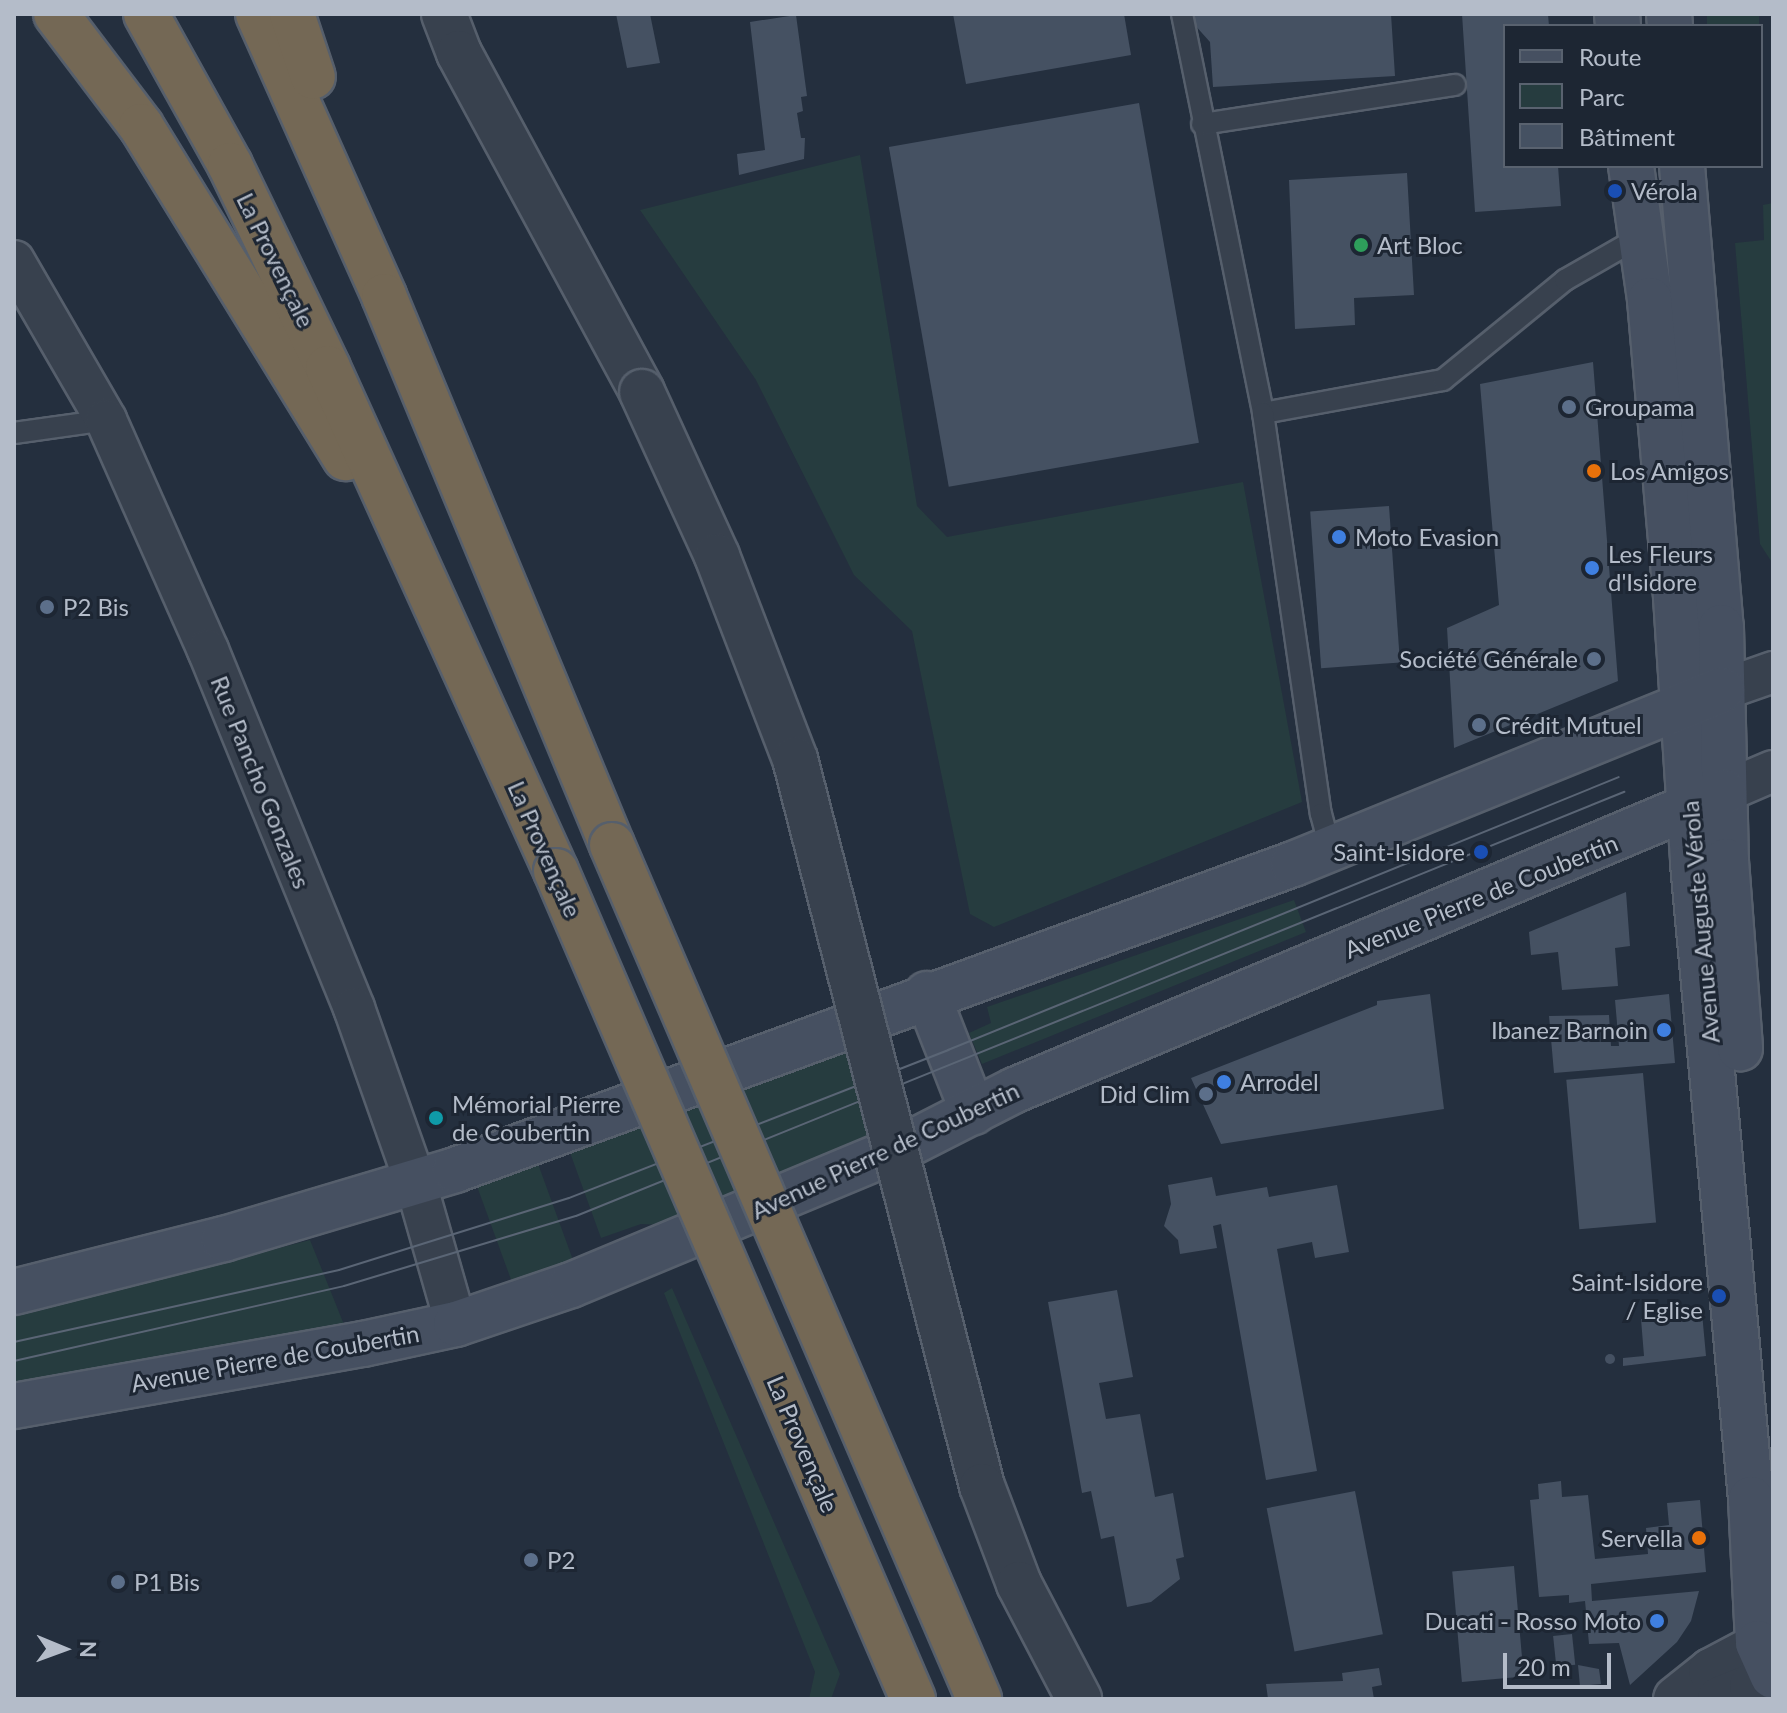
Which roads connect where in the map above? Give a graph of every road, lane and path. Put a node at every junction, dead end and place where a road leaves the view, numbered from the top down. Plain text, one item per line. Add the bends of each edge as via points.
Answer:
1 (56, 14) edge
2 (146, 14) edge
3 (258, 14) edge
4 (292, 14) edge
5 (1182, 14) edge
6 (451, 34) edge
7 (1455, 85) dead end
8 (1202, 124) junction
9 (1631, 168) edge
10 (1682, 168) edge
11 (1640, 237) junction
12 (14, 261) edge
13 (384, 296) junction
14 (1263, 413) junction
15 (106, 420) junction
16 (14, 433) edge
17 (416, 568) junction
18 (1773, 672) edge
19 (1703, 698) junction
20 (1773, 771) edge
21 (1707, 800) junction
22 (1330, 848) junction
23 (927, 994) junction
24 (973, 1112) junction
25 (416, 1184) junction
26 (14, 1292) edge
27 (456, 1324) junction
28 (14, 1406) edge
29 (1773, 1493) edge
30 (1769, 1659) edge
31 (913, 1699) edge
32 (979, 1699) edge
33 (1079, 1699) edge
34 (1676, 1699) edge
35 (1720, 1699) edge

1 - 17 highway via 141,126 289,374
2 - 17 highway, La Provençale via 230,165
3 - 13 highway
4 - 13 highway
5 - 8 lane
6 - 33 street, bridge via 642,392 761,665 795,759 982,1486 1019,1584
7 - 8 lane
8 - 14 lane
9 - 11 main road, Avenue Auguste Vérola
10 - 19 main road, Avenue Auguste Vérola
11 - 14 lane via 1565,280 1443,380
11 - 19 main road, Avenue Auguste Vérola
12 - 15 street, Rue Pancho Gonzales
13 - 32 highway, bridge via 612,845
14 - 22 lane
15 - 16 lane
15 - 25 street, Rue Pancho Gonzales via 208,650 354,1008
17 - 31 highway, La Provençale, bridge via 556,871
18 - 19 street
19 - 21 main road, Avenue Auguste Vérola
19 - 22 main road
20 - 21 street
21 - 24 main road, Avenue Pierre de Coubertin
21 - 29 main road, Avenue Auguste Vérola
21 - 30 main road, Avenue Auguste Vérola via 1751,1499
22 - 23 main road
23 - 24 main road
23 - 25 main road
24 - 27 main road, Avenue Pierre de Coubertin via 636,1262
25 - 26 main road
25 - 27 street, Rue Pancho Gonzales
27 - 28 main road, Avenue Pierre de Coubertin
30 - 34 street
30 - 35 street via 1752,1686

